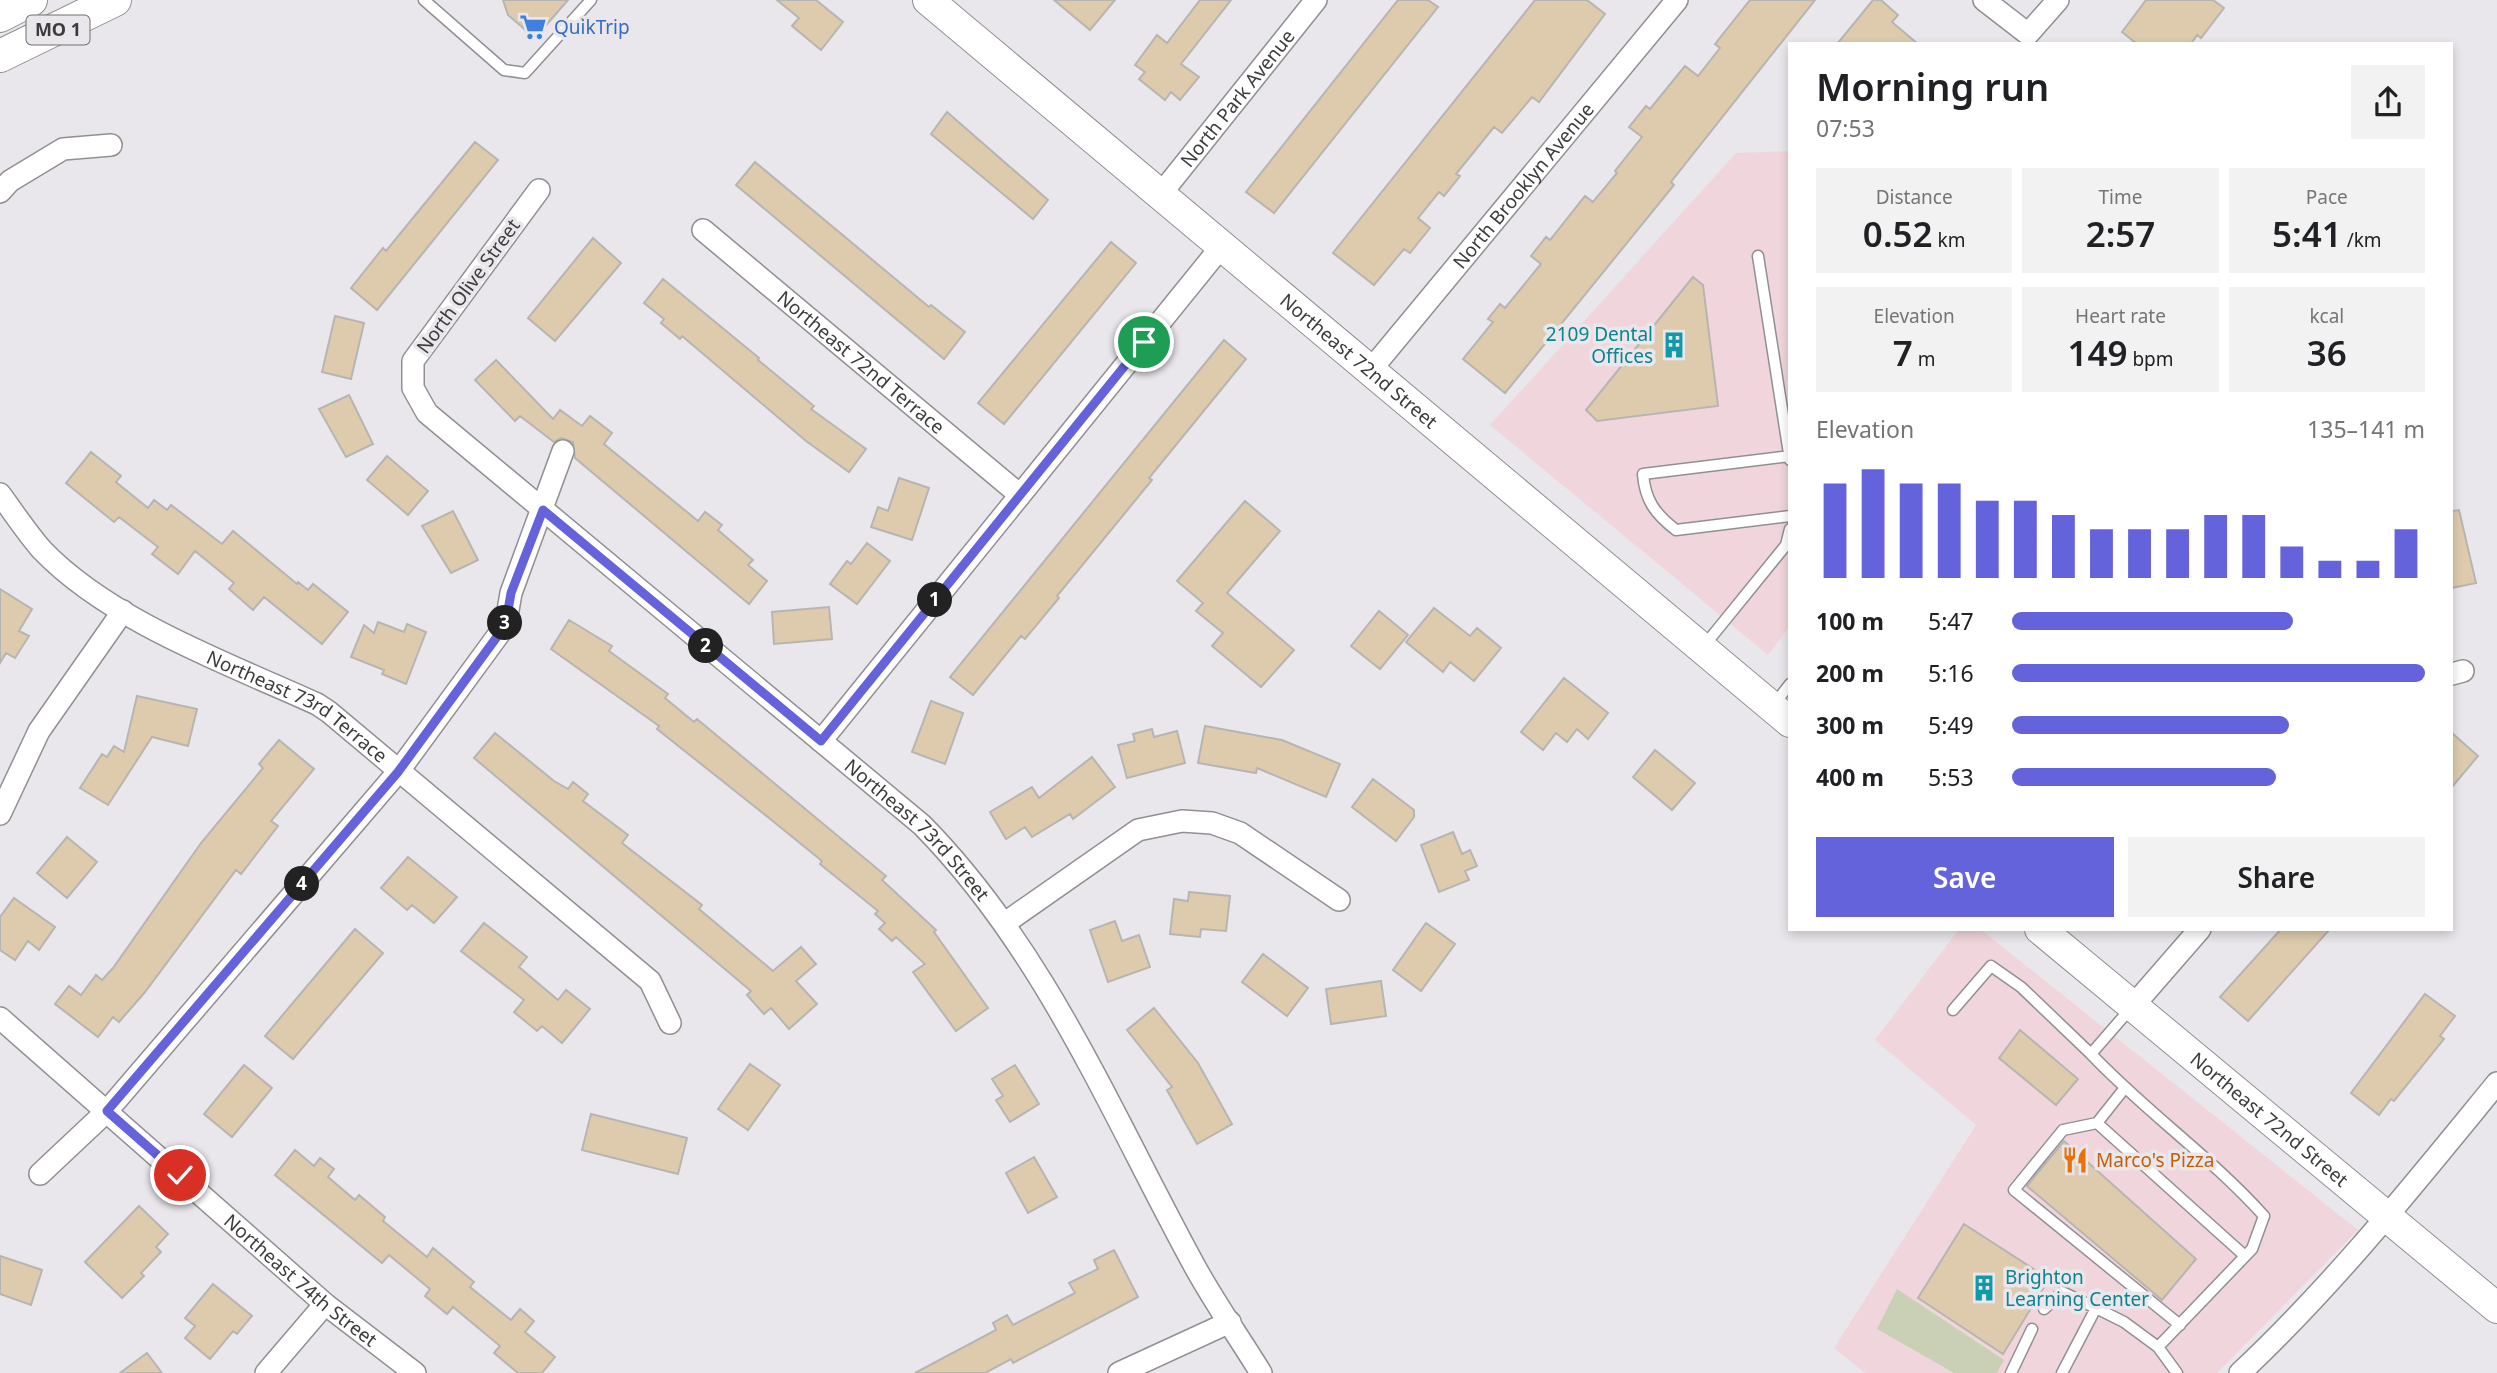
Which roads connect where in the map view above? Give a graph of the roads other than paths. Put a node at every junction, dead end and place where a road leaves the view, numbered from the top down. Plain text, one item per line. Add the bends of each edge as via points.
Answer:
1 (31, 0) edge
2 (115, 0) edge
3 (591, 0) edge
4 (928, 0) edge
5 (1316, 0) edge
6 (1677, 0) edge
7 (1984, 0) edge
8 (2058, 0) edge
9 (427, 1) edge
10 (0, 16) edge
11 (0, 56) edge
12 (111, 145) dead end
13 (539, 190) dead end
14 (0, 192) edge
15 (1160, 195) junction
16 (703, 230) dead end
17 (1221, 247) junction
18 (1758, 256) dead end
19 (1368, 372) junction
20 (414, 388) joint
21 (1788, 445) edge
22 (563, 451) dead end
23 (1788, 458) edge
24 (0, 494) edge
25 (1020, 495) junction
26 (543, 510) junction
27 (1788, 516) edge
28 (1788, 536) edge
29 (123, 611) junction
30 (1702, 649) junction
31 (1784, 704) edge
32 (821, 741) junction
33 (398, 772) junction
34 (0, 814) edge
35 (1339, 900) dead end
36 (1005, 923) junction
37 (2042, 931) edge
38 (2198, 931) edge
39 (2133, 1006) junction
40 (1953, 1010) dead end
41 (0, 1018) edge
42 (670, 1023) dead end
43 (2091, 1054) junction
44 (2497, 1083) edge
45 (2124, 1089) junction
46 (107, 1111) junction
47 (2097, 1123) junction
48 (40, 1174) dead end
49 (2386, 1218) junction
50 (2245, 1256) junction
51 (325, 1304) junction
52 (2095, 1308) junction
53 (2497, 1308) edge
54 (2043, 1309) dead end
55 (1230, 1322) junction
56 (2180, 1325) junction
57 (2032, 1329) dead end
58 (2158, 1347) junction
59 (266, 1373) edge
60 (415, 1373) edge
61 (1119, 1373) edge
62 (1261, 1373) edge
63 (2011, 1373) edge
64 (2062, 1373) edge
65 (2177, 1373) edge
66 (2240, 1373) edge

1 - 10 main road, MO 1
2 - 11 main road, MO 1
3 - 9 lane via 525,73 504,71
4 - 15 main road, Northeast 72nd Street
5 - 15 street, North Park Avenue
6 - 19 street, North Brooklyn Avenue
7 - 8 street via 2028,34
12 - 14 street via 64,149 10,181
13 - 20 street, North Olive Street via 413,361
15 - 17 main road, Northeast 72nd Street
16 - 25 street, Northeast 72nd Terrace
17 - 19 main road, Northeast 72nd Street
17 - 25 street
18 - 21 lane
19 - 30 main road, Northeast 72nd Street
20 - 26 street, Northeast 73rd Street via 427,413
22 - 26 street
23 - 27 lane via 1643,474 1645,495 1659,517 1676,530
24 - 29 street, Northeast 73rd Terrace via 43,550
25 - 32 street
26 - 32 street, Northeast 73rd Street
26 - 33 street via 511,593 506,622
28 - 30 lane via 1786,545
29 - 33 street, Northeast 73rd Terrace via 154,630 317,704
29 - 34 street via 39,731
30 - 31 main road, Northeast 72nd Street
32 - 36 street, Northeast 73rd Street via 922,825
33 - 42 street, Northeast 73rd Terrace via 650,981
33 - 46 street
35 - 36 street via 1240,833 1212,823 1182,821 1138,830
36 - 55 street, Northeast 73rd Street
37 - 39 main road, Northeast 72nd Street
38 - 39 street
39 - 43 lane
39 - 49 main road, Northeast 72nd Street
40 - 43 lane via 1990,966 2021,987
41 - 46 street, Northeast 74th Street
43 - 45 lane
44 - 49 street
45 - 47 lane
45 - 50 lane via 2227,1175 2264,1216
46 - 48 street
46 - 51 street, Northeast 74th Street
47 - 50 lane
47 - 56 lane via 2063,1130 2014,1189
49 - 53 main road, Northeast 72nd Street
49 - 66 street via 2289,1327
50 - 56 lane
51 - 59 street
51 - 60 street, Northeast 74th Street
52 - 54 lane via 2062,1292
52 - 58 lane
52 - 64 lane
55 - 61 street
55 - 62 street
56 - 58 lane
57 - 63 lane
58 - 65 lane

